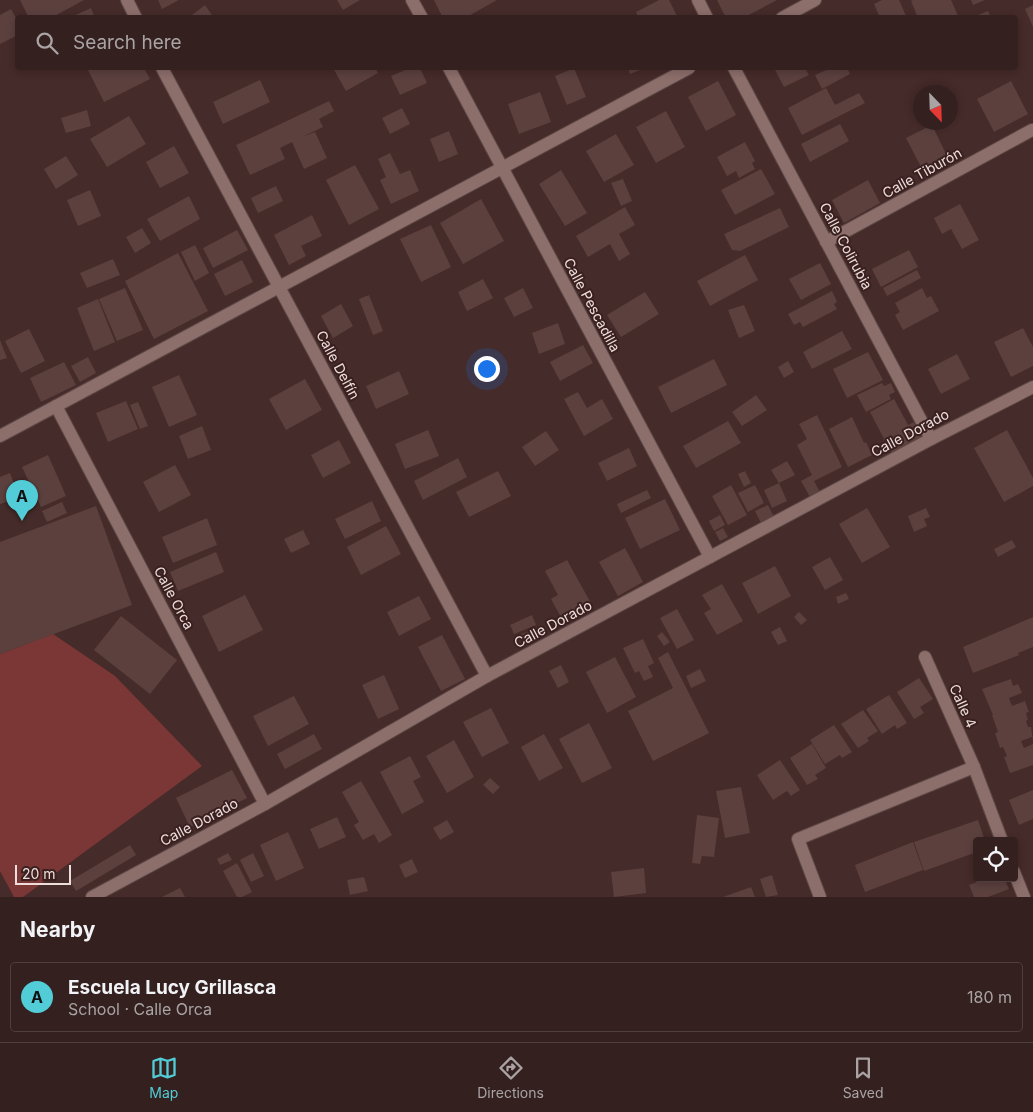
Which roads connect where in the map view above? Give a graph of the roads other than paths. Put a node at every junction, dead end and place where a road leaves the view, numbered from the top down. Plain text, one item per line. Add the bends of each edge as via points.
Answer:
1 (126, 0) edge
2 (412, 0) edge
3 (698, 0) edge
4 (815, 0) edge
5 (134, 15) edge
6 (420, 15) edge
7 (706, 15) edge
8 (788, 15) edge
9 (163, 70) edge
10 (450, 70) edge
11 (685, 70) edge
12 (735, 70) edge
13 (1032, 130) dead end
14 (502, 166) junction
15 (826, 242) junction
16 (280, 288) junction
17 (1033, 387) edge
18 (56, 406) junction
19 (0, 436) edge
20 (931, 439) junction
21 (710, 557) junction
22 (925, 657) dead end
23 (487, 676) junction
24 (974, 767) junction
25 (265, 804) junction
26 (1000, 837) edge
27 (1018, 882) edge
28 (92, 897) edge
29 (820, 897) edge
30 (1024, 897) edge

1 - 5 street
2 - 6 street
3 - 7 street
4 - 8 street
9 - 16 street, Calle Delfín
10 - 14 street, Calle Pescadilla
11 - 14 street
12 - 15 street, Calle Colirubia
13 - 15 street, Calle Tiburón
14 - 16 street
14 - 21 street, Calle Pescadilla
15 - 20 street, Calle Colirubia
16 - 18 street
16 - 23 street, Calle Delfín
17 - 20 street, Calle Dorado
18 - 19 street
18 - 25 street, Calle Orca
20 - 21 street, Calle Dorado
21 - 23 street, Calle Dorado
22 - 24 street, Calle 4
23 - 25 street, Calle Dorado
24 - 26 street, Calle 4
24 - 29 street via 798,839
25 - 28 street, Calle Dorado
27 - 30 street

